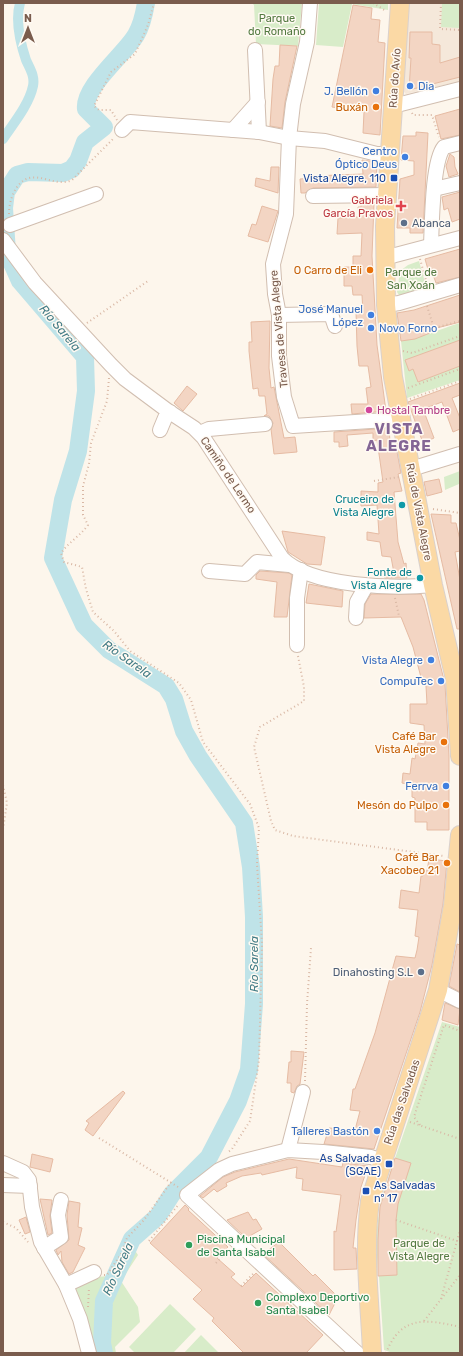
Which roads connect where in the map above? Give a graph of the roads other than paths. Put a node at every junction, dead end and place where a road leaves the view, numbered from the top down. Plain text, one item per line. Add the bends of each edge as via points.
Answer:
1 (310, 3) edge
2 (395, 8) edge
3 (255, 50) dead end
4 (460, 90) edge
5 (258, 102) junction
6 (401, 107) junction
7 (122, 130) road end
8 (233, 130) junction
9 (259, 132) junction
10 (289, 138) junction
11 (459, 143) edge
12 (390, 154) junction
13 (460, 183) edge
14 (434, 189) junction
15 (96, 194) dead end
16 (387, 195) junction
17 (313, 196) dead end
18 (10, 221) road end
19 (460, 238) edge
20 (7, 244) edge
21 (431, 246) junction
22 (384, 258) junction
23 (460, 285) edge
24 (386, 305) junction
25 (279, 315) junction
26 (335, 326) dead end
27 (170, 412) junction
28 (402, 419) junction
29 (265, 424) dead end
30 (160, 430) dead end
31 (200, 433) junction
32 (460, 454) edge
33 (407, 473) junction
34 (286, 567) junction
35 (209, 571) dead end
36 (433, 585) junction
37 (366, 586) junction
38 (356, 618) dead end
39 (297, 645) road end
40 (458, 691) edge
41 (460, 756) edge
42 (460, 835) edge
43 (438, 990) junction
44 (460, 1001) edge
45 (303, 1092) road end
46 (288, 1150) junction
47 (382, 1161) junction
48 (3, 1163) edge
49 (3, 1185) edge
50 (30, 1186) junction
51 (61, 1200) dead end
52 (44, 1248) junction
53 (94, 1277) road end
54 (66, 1286) junction
55 (372, 1351) edge
56 (89, 1353) edge

1 - 10 street, Travesa de Vista Alegre via 307,42 293,104
2 - 6 main road, Rúa do Avío
3 - 5 street
4 - 6 street
5 - 8 street
5 - 9 street
6 - 12 main road, Rúa do Avío
7 - 8 street via 130,122
8 - 9 street
9 - 10 street
10 - 12 street via 325,141 377,154
10 - 25 street, Travesa de Vista Alegre via 286,214 273,264
11 - 14 street via 444,147 440,151
12 - 16 main road, Rúa de Vista Alegre
13 - 14 street
14 - 21 street
15 - 18 street
16 - 17 street
16 - 22 main road, Rúa de Vista Alegre
19 - 21 street
20 - 27 street, Camiño de Lermo via 35,283 111,365
21 - 22 street
22 - 24 main road, Rúa de Vista Alegre
23 - 24 street
24 - 28 main road, Rúa de Vista Alegre via 393,377
25 - 26 street via 331,314
25 - 28 street, Travesa de Vista Alegre via 279,356 284,397 295,431
27 - 30 street
27 - 31 street, Camiño de Lermo
28 - 33 main road, Rúa de Vista Alegre
29 - 31 street via 209,429
31 - 34 street, Camiño de Lermo
32 - 33 street
33 - 36 main road, Rúa de Vista Alegre
34 - 35 street via 257,562 245,574
34 - 37 street
34 - 39 street via 297,593
36 - 37 street
36 - 40 main road, Rúa de Vista Alegre
37 - 38 street via 357,602
40 - 41 main road, Rúa de Vista Alegre
42 - 43 main road, Rúa das Salvadas via 449,935
43 - 44 street
43 - 47 main road, Rúa das Salvadas
45 - 46 street
46 - 47 street via 324,1152
46 - 55 street via 232,1164 219,1170 187,1195
47 - 55 main road, Rúa das Salvadas via 370,1201 367,1230
48 - 50 street via 26,1174
49 - 50 street
50 - 52 street via 32,1207
51 - 52 street via 58,1214 61,1237
52 - 54 street
53 - 54 street
54 - 56 street via 80,1319

